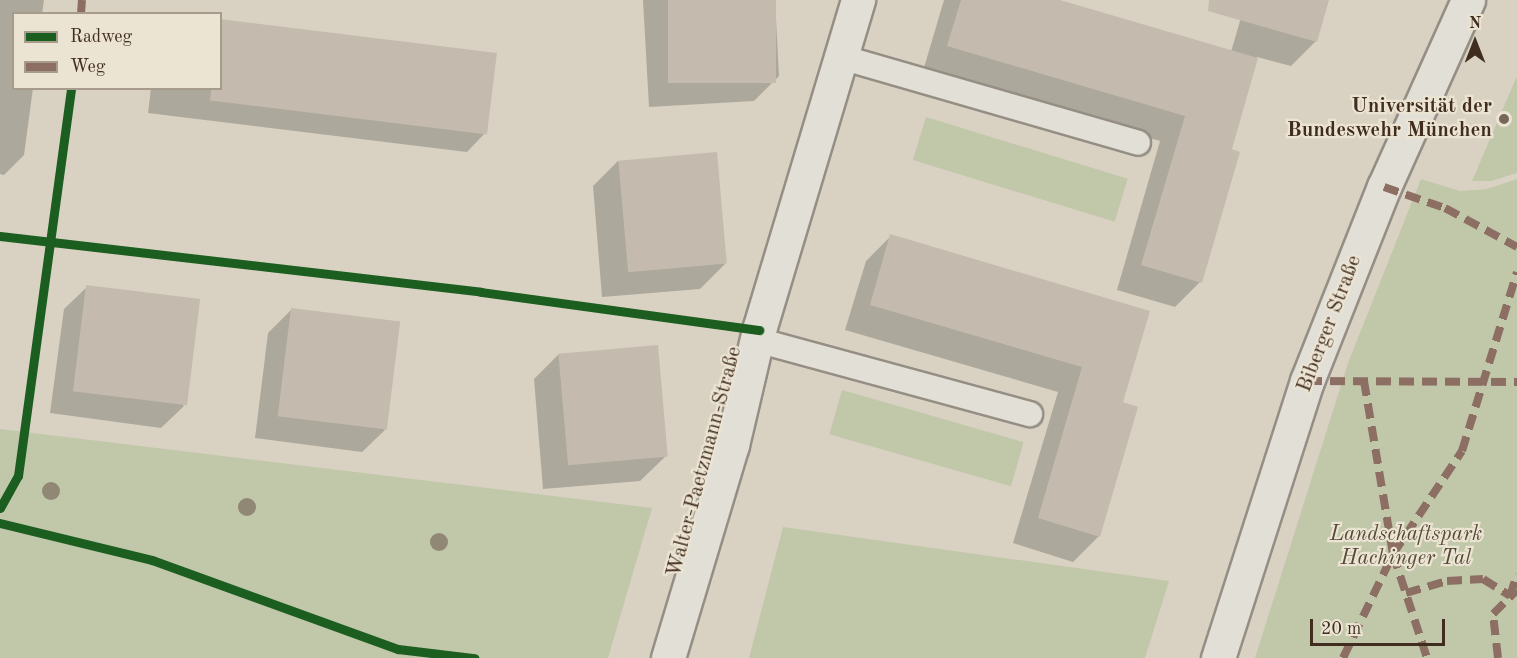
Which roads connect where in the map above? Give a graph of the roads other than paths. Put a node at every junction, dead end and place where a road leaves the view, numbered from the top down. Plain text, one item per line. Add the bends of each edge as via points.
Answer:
1 (858, 0) edge
2 (1468, 0) edge
3 (842, 57) junction
4 (1138, 143) dead end
5 (757, 340) junction
6 (1030, 414) dead end
7 (668, 658) edge
8 (1218, 658) edge

1 - 3 street, Walter-Paetzmann-Straße
2 - 8 street, Biberger Straße via 1384,187 1307,381
3 - 4 lane
3 - 5 street, Walter-Paetzmann-Straße
5 - 6 lane
5 - 7 street, Walter-Paetzmann-Straße via 732,445

